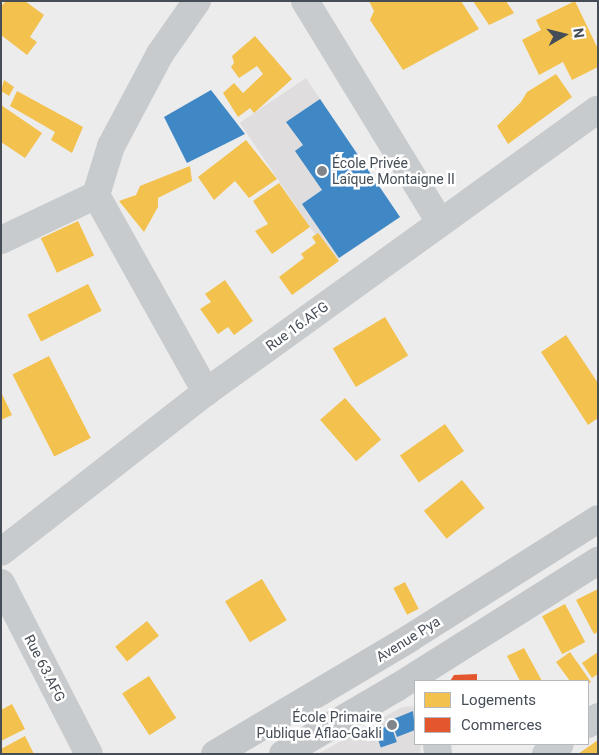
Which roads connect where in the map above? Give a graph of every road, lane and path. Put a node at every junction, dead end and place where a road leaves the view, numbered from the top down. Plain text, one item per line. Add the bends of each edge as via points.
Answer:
1 (197, 1) edge
2 (305, 1) edge
3 (598, 109) edge
4 (96, 196) junction
5 (440, 222) junction
6 (1, 240) edge
7 (206, 392) junction
8 (598, 519) edge
9 (1, 552) edge
10 (598, 561) edge
11 (1, 583) edge
12 (410, 638) junction
13 (428, 675) edge
14 (414, 683) edge
15 (559, 745) edge
16 (89, 754) edge
17 (214, 754) edge
18 (283, 754) edge
19 (546, 754) edge

1 - 4 street via 160,54 111,146
2 - 5 street
3 - 5 street, Rue 16.AFG
4 - 6 street
4 - 7 street
5 - 7 street, Rue 16.AFG
7 - 9 street, Rue 16.AFG
8 - 12 main road, Avenue Pya
10 - 13 main road
11 - 16 street, Rue 63.AFG
12 - 13 main road
12 - 17 main road, Avenue Pya
14 - 18 main road
15 - 19 street

